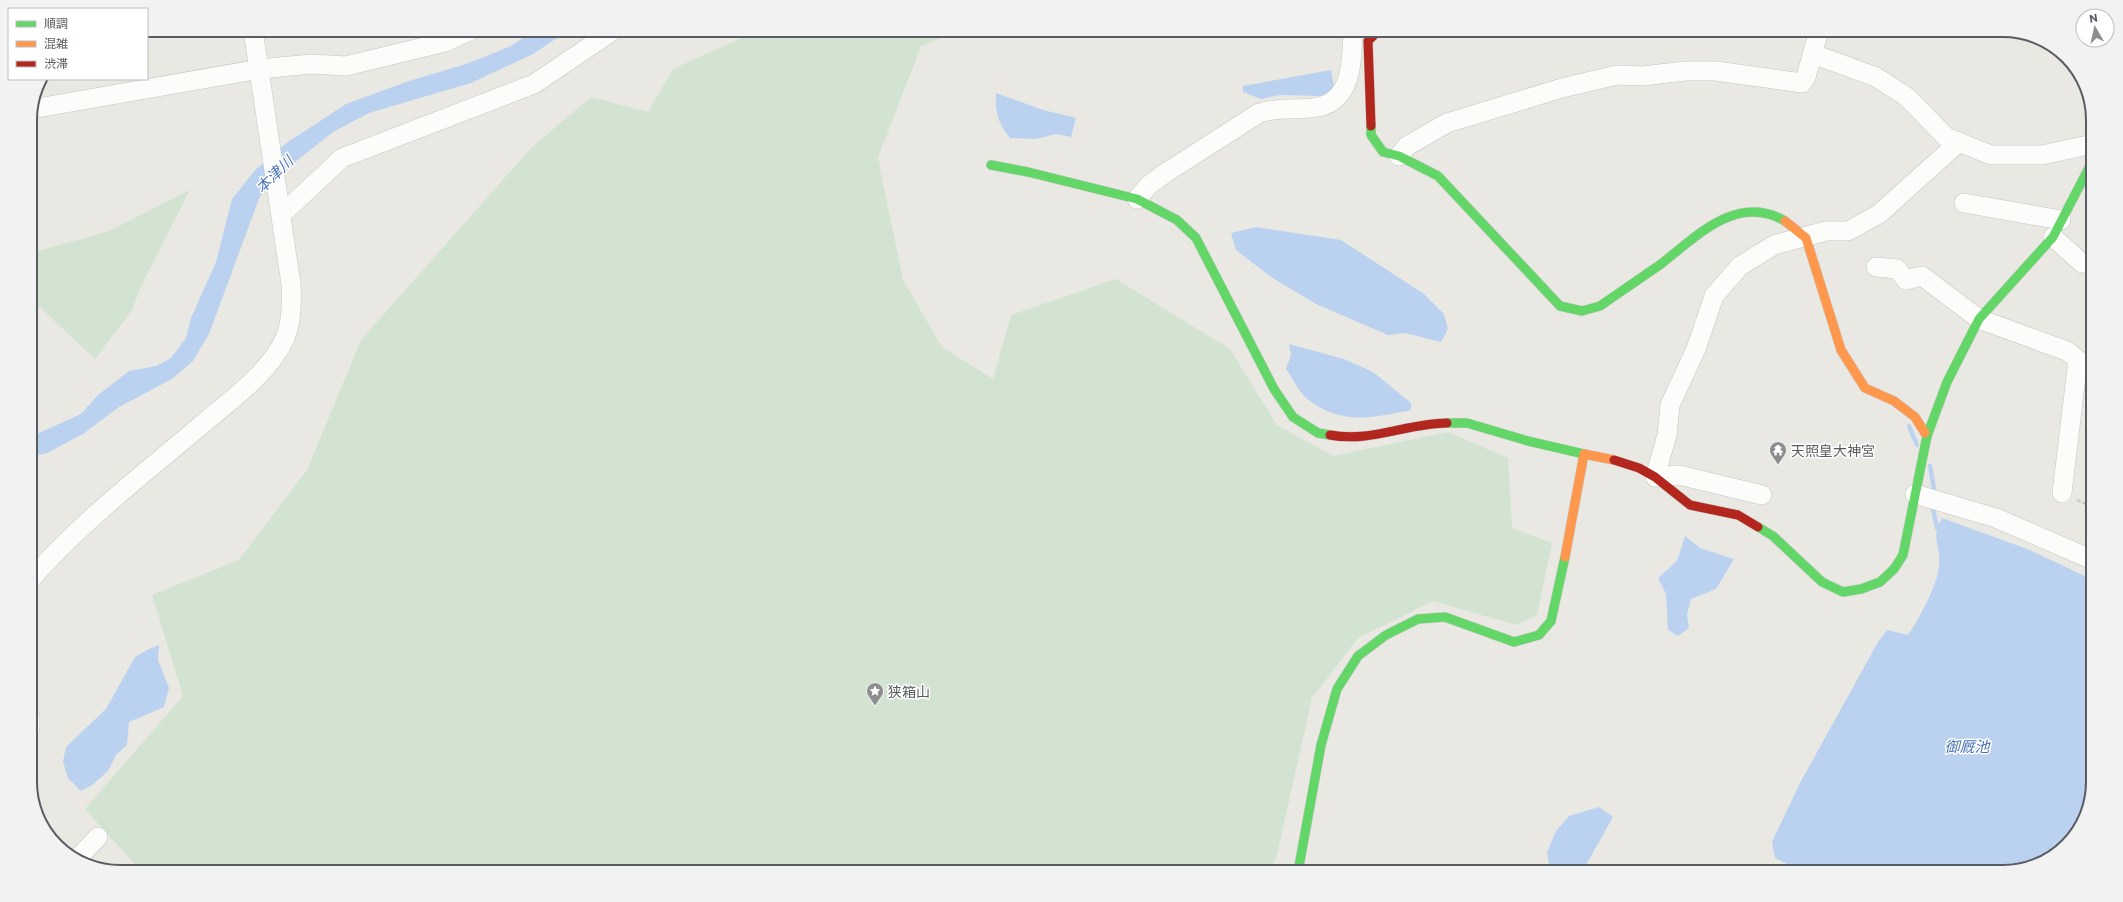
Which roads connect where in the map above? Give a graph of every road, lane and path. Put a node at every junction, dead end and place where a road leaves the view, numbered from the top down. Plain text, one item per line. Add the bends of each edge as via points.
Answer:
1 (254, 37) edge
2 (455, 37) edge
3 (604, 37) edge
4 (1353, 37) edge
5 (1372, 37) edge
6 (1817, 37) edge
7 (1813, 54) junction
8 (259, 69) junction
9 (38, 108) edge
10 (1959, 142) junction
11 (2086, 146) edge
12 (1399, 156) junction
13 (991, 165) dead end
14 (2086, 173) edge
15 (1137, 199) junction
16 (1964, 203) dead end
17 (281, 211) junction
18 (2061, 220) junction
19 (2053, 237) junction
20 (1806, 238) junction
21 (2086, 263) edge
22 (1876, 267) dead end
23 (1979, 319) junction
24 (1926, 436) junction
25 (1584, 454) junction
26 (1655, 477) junction
27 (2062, 493) dead end
28 (1915, 494) junction
29 (1762, 495) dead end
30 (2086, 557) edge
31 (37, 572) edge
32 (98, 837) dead end
33 (81, 855) edge
34 (1299, 865) edge

1 - 8 street
2 - 8 street via 346,66 312,64
3 - 17 street via 534,84 342,158
4 - 15 street via 1352,58 1346,86 1334,101 1318,107 1275,108 1259,113 1167,172 1149,185
5 - 12 street via 1368,41 1371,135 1383,152
6 - 7 street
7 - 10 street via 1876,76 1907,97 1946,137
7 - 12 street via 1802,83 1716,71 1686,71 1643,76 1617,75 1594,80 1447,123 1407,146
8 - 9 street
8 - 17 street
10 - 11 street via 1991,156 2042,155
10 - 20 street via 1879,214 1848,231 1826,231
12 - 20 street via 1438,176 1560,306 1582,311 1600,306 1709,227 1734,214 1758,210 1794,226
13 - 15 street
14 - 18 street
15 - 25 street via 1177,220 1196,238 1274,389 1293,417 1318,434 1344,438 1388,433 1432,423 1467,424
16 - 18 street
17 - 31 street via 291,298 285,338 275,356 246,387 83,526
18 - 19 street
19 - 21 street via 2082,263
19 - 23 street
20 - 24 street via 1841,350 1865,388 1899,405 1915,417
20 - 26 street via 1774,245 1740,266 1714,296 1696,348 1670,404 1667,435
22 - 23 street via 1897,269 1906,280 1922,276
23 - 24 street via 1947,382
23 - 27 street via 2067,350 2078,360
24 - 28 street
25 - 26 street via 1612,459 1639,468
25 - 34 street via 1556,602 1551,621 1538,635 1514,642 1445,617 1418,619 1386,635 1358,656 1337,689 1321,745
26 - 28 street via 1690,505 1738,515 1773,536 1822,582 1842,592 1880,582 1894,569 1903,555
26 - 29 street via 1680,475
28 - 30 street via 1996,518
32 - 33 street

